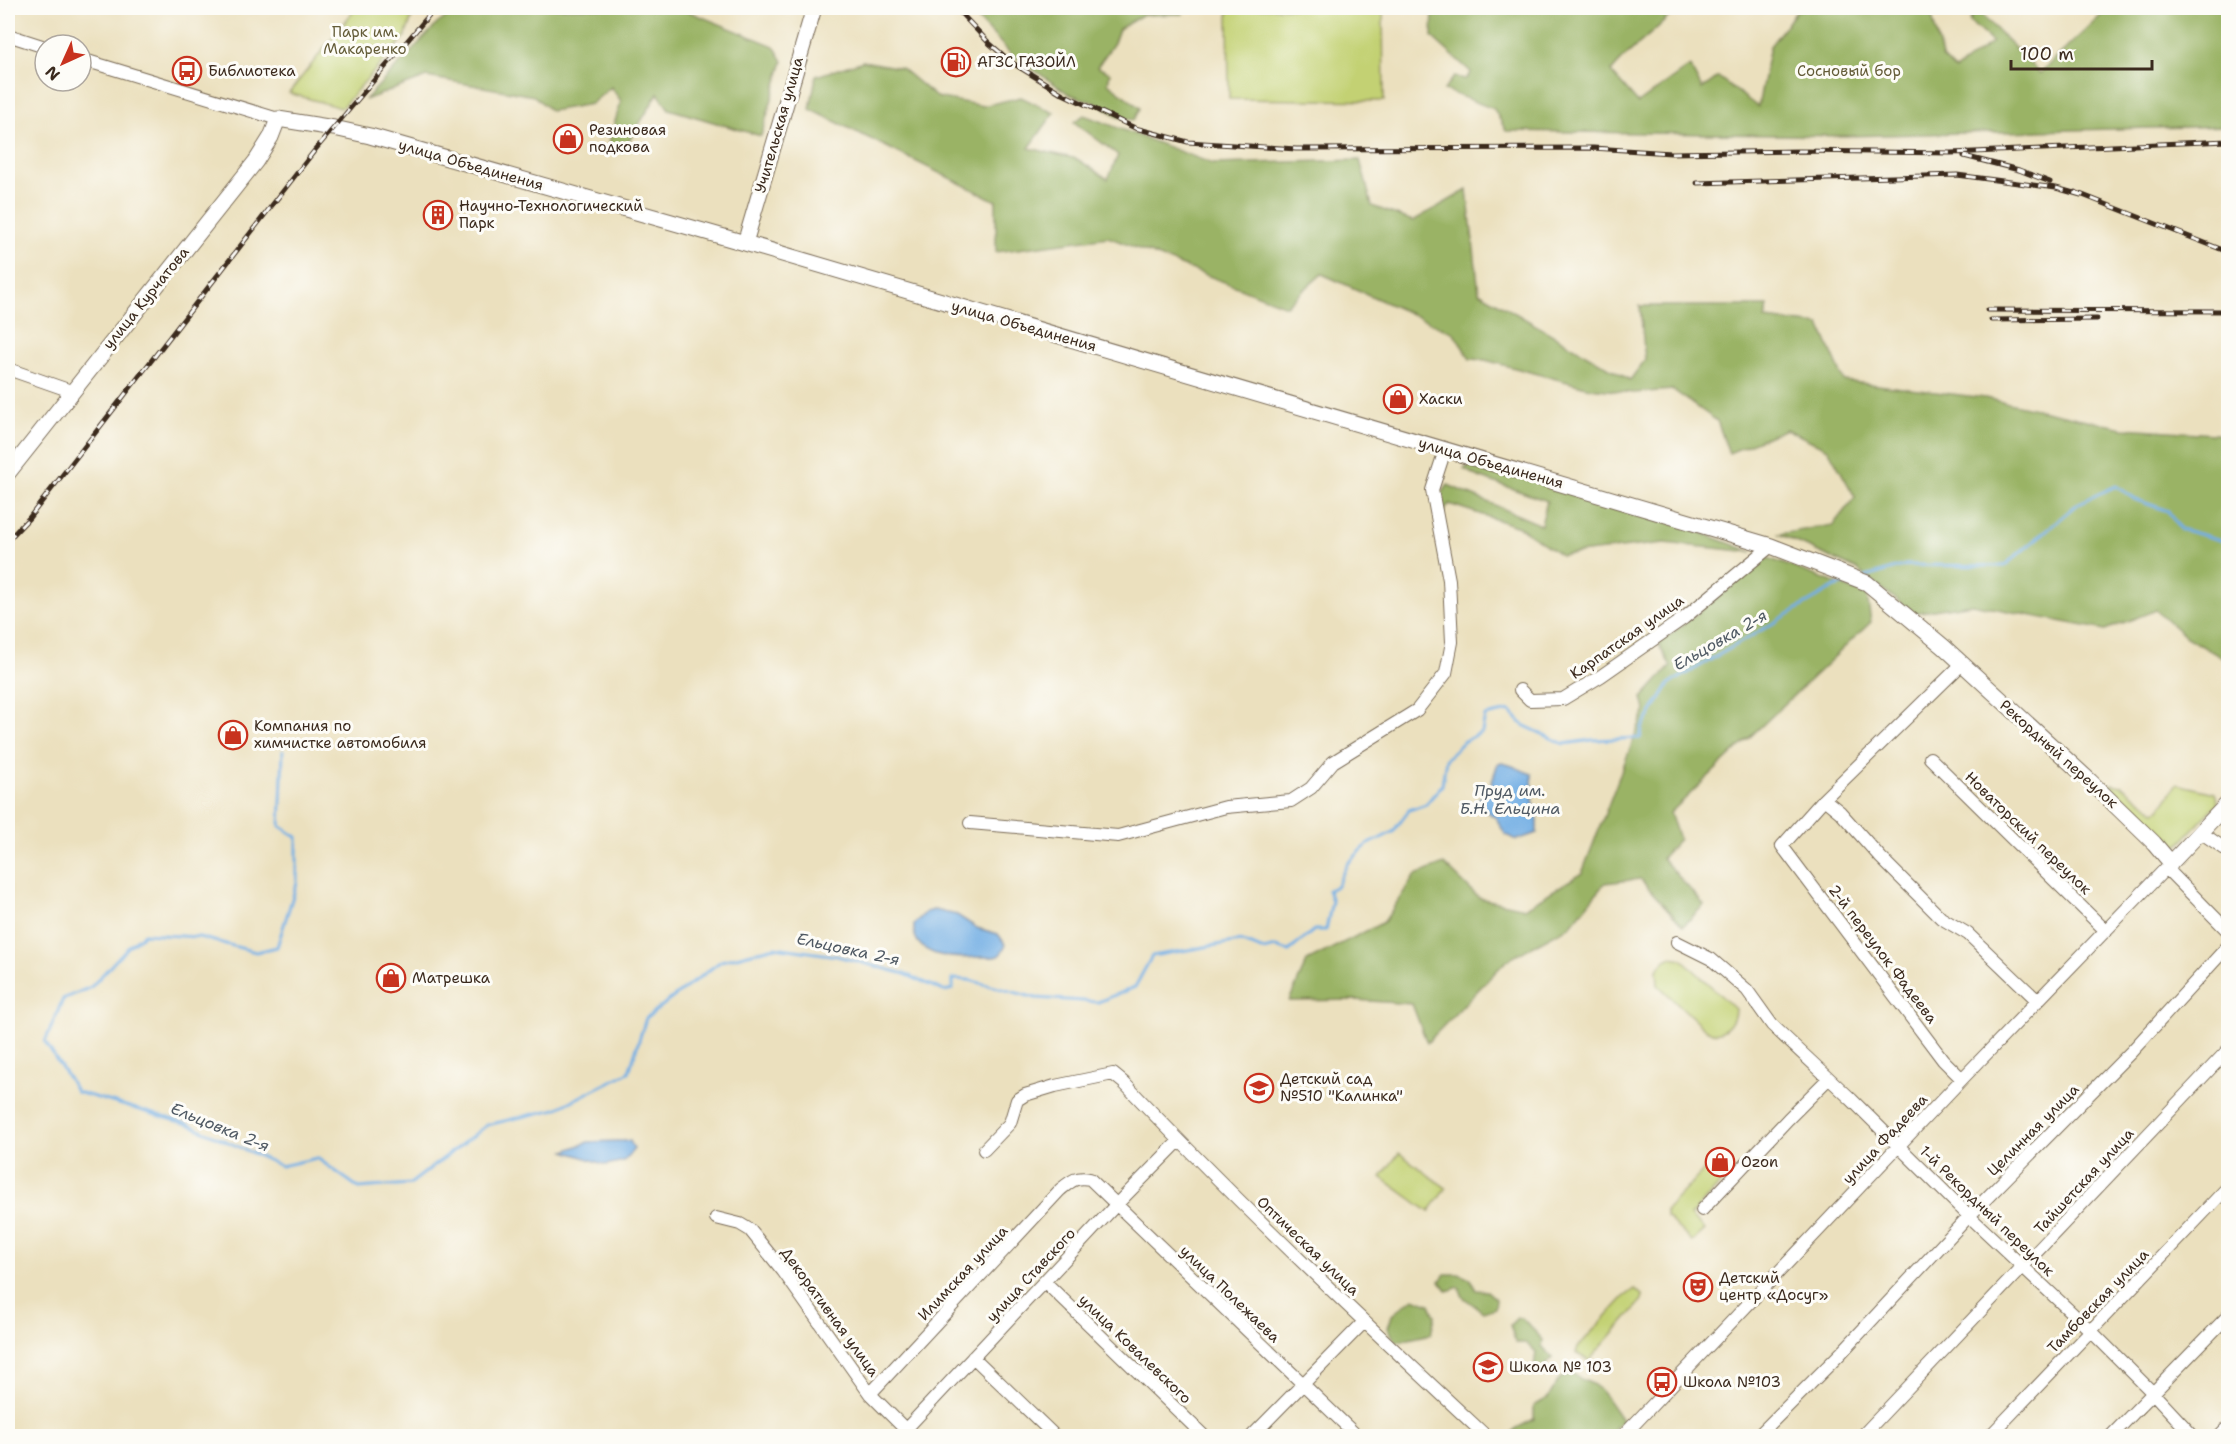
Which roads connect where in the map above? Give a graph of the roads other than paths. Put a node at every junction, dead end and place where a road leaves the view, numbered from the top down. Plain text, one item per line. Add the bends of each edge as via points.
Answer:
1 (814, 8) edge
2 (8, 35) edge
3 (33, 43) edge
4 (93, 63) edge
5 (278, 119) junction
6 (745, 243) junction
7 (8, 369) edge
8 (71, 391) junction
9 (1445, 450) junction
10 (8, 473) edge
11 (1771, 546) junction
12 (1944, 647) joint
13 (1961, 665) junction
14 (1520, 690) dead end
15 (1930, 758) dead end
16 (1824, 799) junction
17 (2229, 803) edge
18 (970, 823) dead end
19 (2199, 834) junction
20 (2229, 851) edge
21 (2170, 863) junction
22 (2106, 931) junction
23 (2229, 931) edge
24 (1677, 942) dead end
25 (2229, 946) edge
26 (2038, 1001) junction
27 (2229, 1050) edge
28 (1828, 1079) junction
29 (1962, 1079) junction
30 (1179, 1141) junction
31 (1899, 1146) junction
32 (984, 1150) dead end
33 (1080, 1176) joint
34 (2229, 1187) edge
35 (1116, 1205) junction
36 (1702, 1210) dead end
37 (1969, 1216) junction
38 (716, 1218) dead end
39 (2024, 1268) junction
40 (1046, 1282) junction
41 (2229, 1316) edge
42 (1364, 1322) junction
43 (2091, 1331) junction
44 (973, 1358) junction
45 (1304, 1386) junction
46 (2152, 1392) junction
47 (870, 1394) junction
48 (2229, 1427) edge
49 (909, 1433) edge
50 (1630, 1434) edge
51 (1055, 1437) edge
52 (1204, 1437) edge
53 (1252, 1437) edge
54 (1357, 1437) edge
55 (1486, 1437) edge
56 (1758, 1437) edge
57 (1862, 1437) edge
58 (1990, 1437) edge
59 (2111, 1437) edge
60 (2193, 1437) edge
61 (2219, 1437) edge

1 - 6 main road, Учительская улица
2 - 3 street
4 - 5 street, улица Объединения
5 - 6 main road, улица Объединения via 370,136
5 - 8 main road, улица Курчатова via 256,161
6 - 9 main road, улица Объединения
7 - 8 street
8 - 10 main road, улица Курчатова
9 - 11 main road, улица Объединения
9 - 18 street via 1432,490 1449,580 1452,642 1446,673 1417,710 1333,762 1311,788 1291,801 1226,807 1118,836
11 - 12 main road, улица Объединения via 1867,583
11 - 14 street, Карпатская улица via 1684,618 1563,699 1530,700
12 - 13 main road, Рекордный переулок
13 - 16 street
13 - 21 main road, Рекордный переулок via 2090,781
15 - 22 street, Новаторский переулок
16 - 26 street via 1941,918 1968,934
16 - 29 street, 2-й переулок Фадеева via 1782,846 1943,1060
17 - 19 main road
19 - 20 street
19 - 21 main road
21 - 22 street, улица Фадеева
21 - 23 street via 2170,872
22 - 26 street, улица Фадеева
24 - 28 street, 1-й Рекордный переулок via 1711,959 1747,990 1772,1025
25 - 37 street, Целинная улица
26 - 29 street, улица Фадеева
27 - 39 street, Тайшетская улица
28 - 31 street, 1-й Рекордный переулок
28 - 36 street
29 - 31 street, улица Фадеева
30 - 32 street, Оптическая улица via 1113,1074 1025,1095 1017,1100 1010,1123
30 - 35 street, улица Ставского
30 - 42 street, Оптическая улица
31 - 37 street, 1-й Рекордный переулок
31 - 50 street, улица Фадеева
33 - 35 street, улица Полежаева via 1090,1179
33 - 47 street, Илимская улица via 1060,1190
34 - 43 street, Тамбовская улица
35 - 40 street, улица Ставского
35 - 45 street, улица Полежаева
37 - 39 street, 1-й Рекордный переулок
37 - 56 street, Целинная улица
38 - 47 street, Декоративная улица via 750,1230
39 - 43 street, 1-й Рекордный переулок
39 - 57 street, Тайшетская улица
40 - 44 street, улица Ставского
40 - 52 street, улица Ковалевского
41 - 46 street
42 - 45 street
42 - 55 street, Оптическая улица
43 - 46 street, 1-й Рекордный переулок
43 - 58 street, Тамбовская улица
44 - 49 street, улица Ставского
44 - 51 street
45 - 53 street
45 - 54 street, улица Полежаева
46 - 59 street
46 - 60 street, 1-й Рекордный переулок
47 - 49 street, Декоративная улица
48 - 61 street

